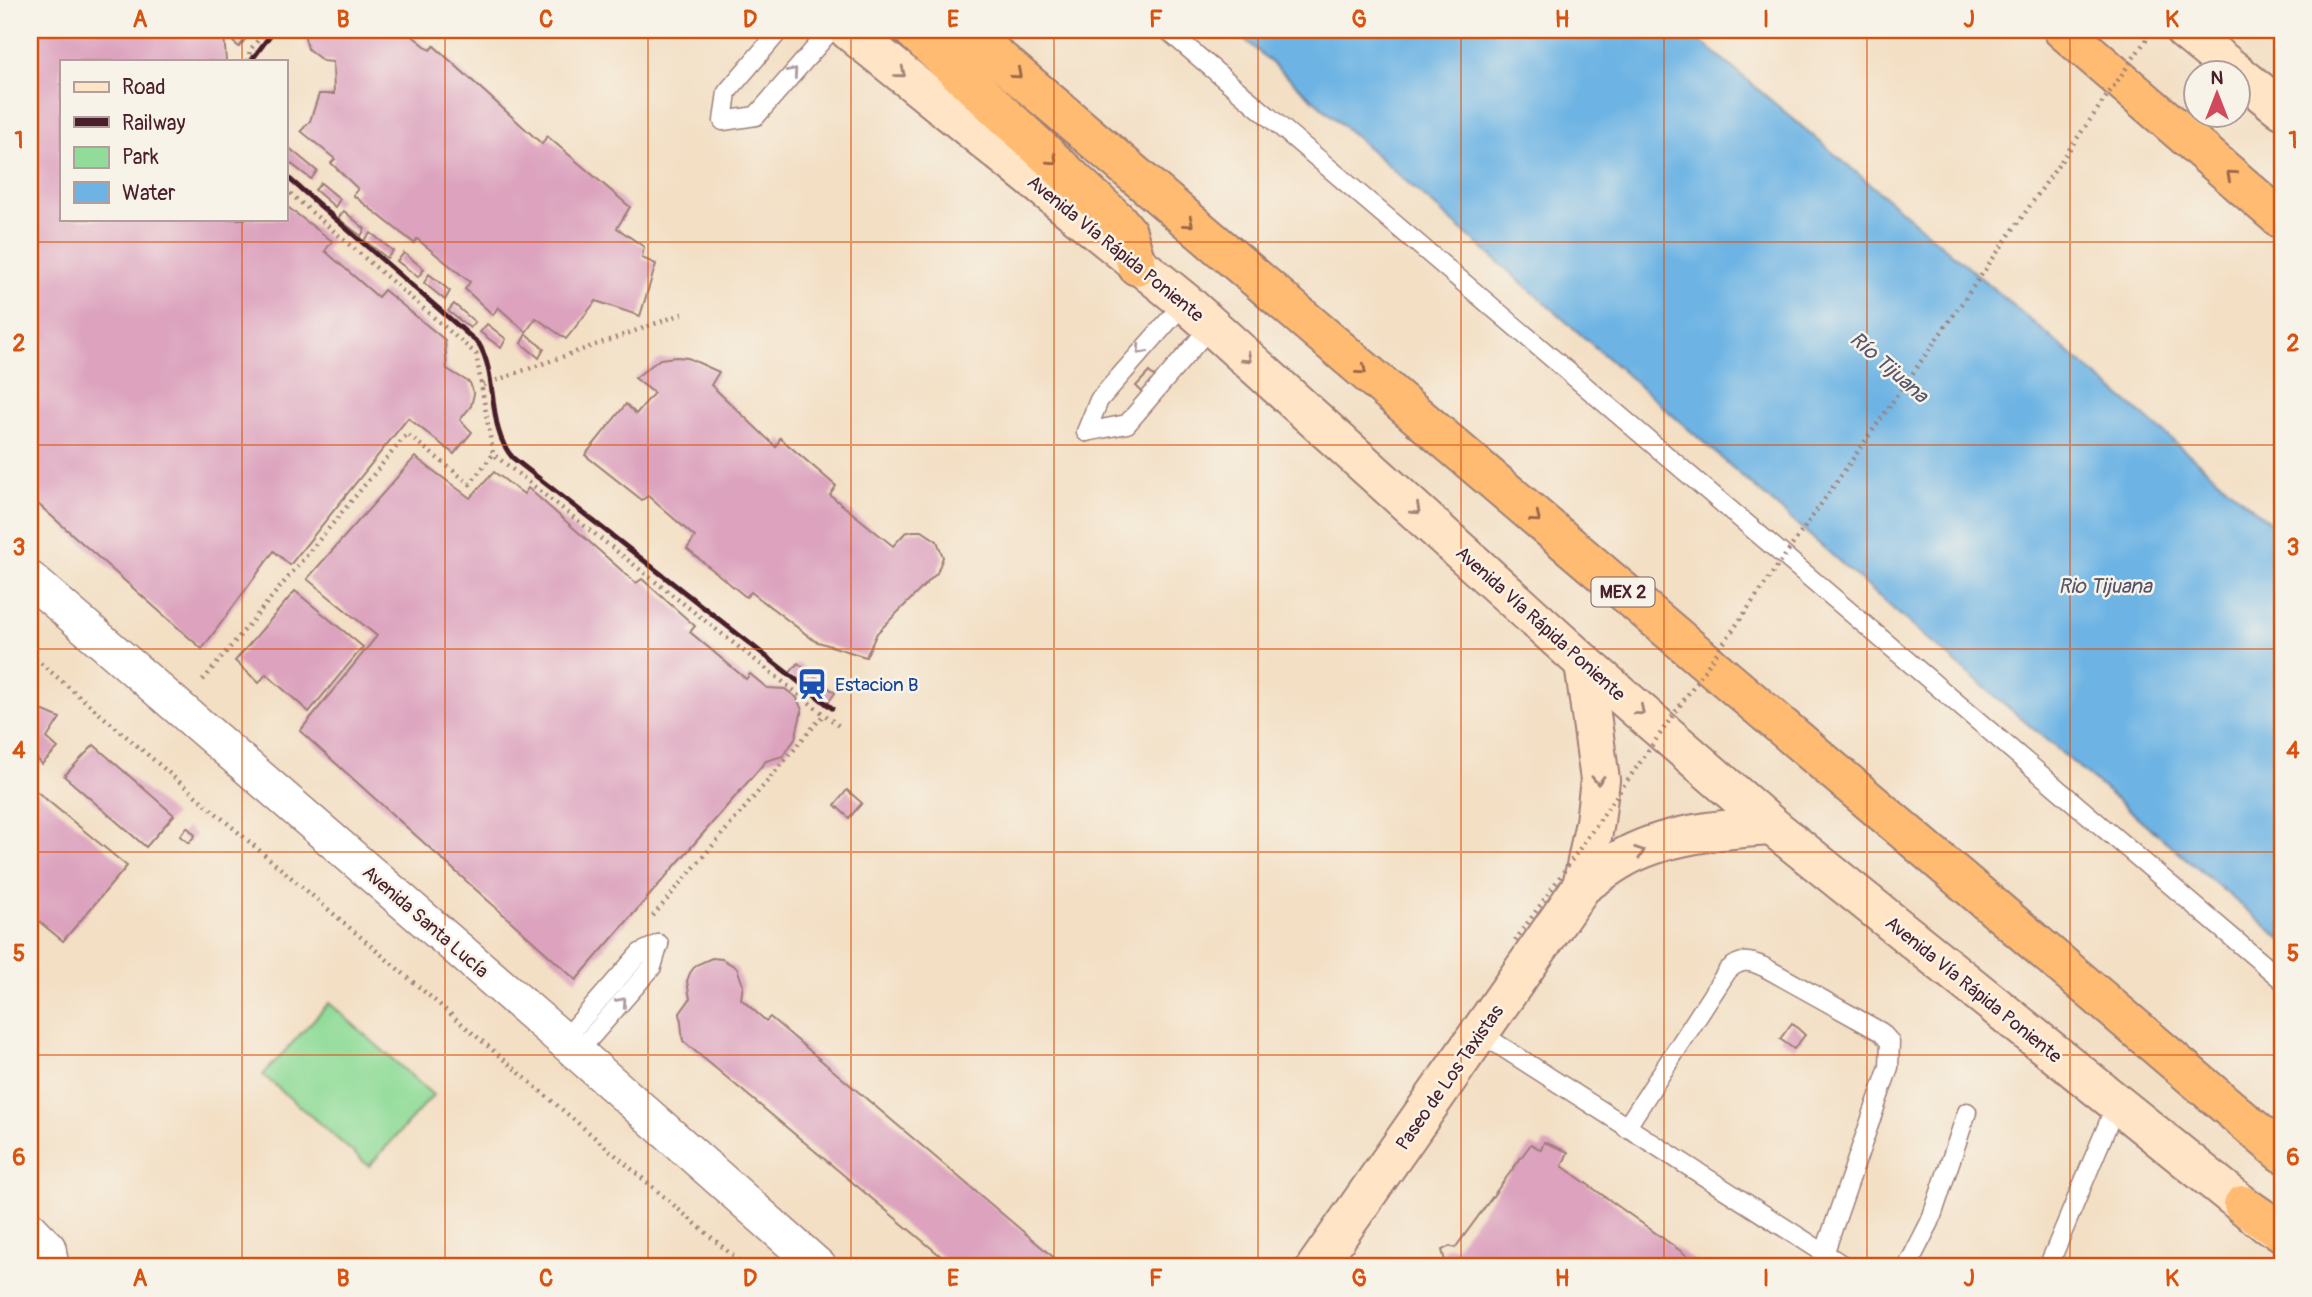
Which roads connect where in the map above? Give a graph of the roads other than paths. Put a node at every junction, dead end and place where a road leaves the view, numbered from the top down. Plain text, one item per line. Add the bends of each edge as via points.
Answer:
1 (780, 30) edge
2 (831, 30) edge
3 (848, 30) edge
4 (913, 30) edge
5 (965, 30) edge
6 (1167, 30) edge
7 (2063, 30) edge
8 (2178, 30) edge
9 (2219, 60) edge
10 (2252, 85) edge
11 (2282, 109) edge
12 (2282, 220) edge
13 (1137, 266) junction
14 (1198, 314) junction
15 (30, 579) edge
16 (1584, 663) junction
17 (1772, 826) junction
18 (1581, 886) junction
19 (2282, 980) edge
20 (1480, 1033) junction
21 (570, 1047) junction
22 (2116, 1105) junction
23 (1967, 1112) dead end
24 (1626, 1128) junction
25 (2282, 1153) edge
26 (2243, 1205) joint
27 (30, 1229) edge
28 (2282, 1234) edge
29 (1824, 1254) junction
30 (51, 1267) edge
31 (820, 1267) edge
32 (1317, 1267) edge
33 (1846, 1267) edge
34 (1907, 1267) edge
35 (2048, 1267) edge

1 -> 2 lane via 727,92 723,121 756,116
3 -> 13 main road, Avenida Vía Rápida Poniente
4 -> 13 highway via 1118,221 1127,232
5 -> 25 highway, MEX 2
6 - 19 lane
12 -> 7 highway
8 - 9 main road
10 - 11 main road
13 - 14 main road, Avenida Vía Rápida Poniente
14 -> 14 lane via 1099,400 1086,432 1127,424
14 -> 16 main road, Avenida Vía Rápida Poniente
15 - 21 street, Avenida Santa Lucía
16 -> 17 main road, Avenida Vía Rápida Poniente
16 -> 18 main road, Paseo de Los Taxistas via 1600,780
18 -> 17 main road, Paseo de Los Taxistas via 1619,860 1674,840 1724,829
17 - 22 main road, Avenida Vía Rápida Poniente
18 - 20 main road, Paseo de Los Taxistas
20 - 24 lane
20 - 32 main road, Paseo de Los Taxistas
21 -> 21 lane via 647,973 659,944 640,953
21 - 31 street, Avenida Santa Lucía
22 - 26 main road, Avenida Vía Rápida Poniente
22 - 35 lane
23 - 34 lane via 1930,1222
24 - 29 lane
24 - 29 lane via 1738,961 1764,967 1881,1032 1890,1042 1889,1068
26 - 28 highway
27 - 30 street via 48,1248
29 - 33 lane

